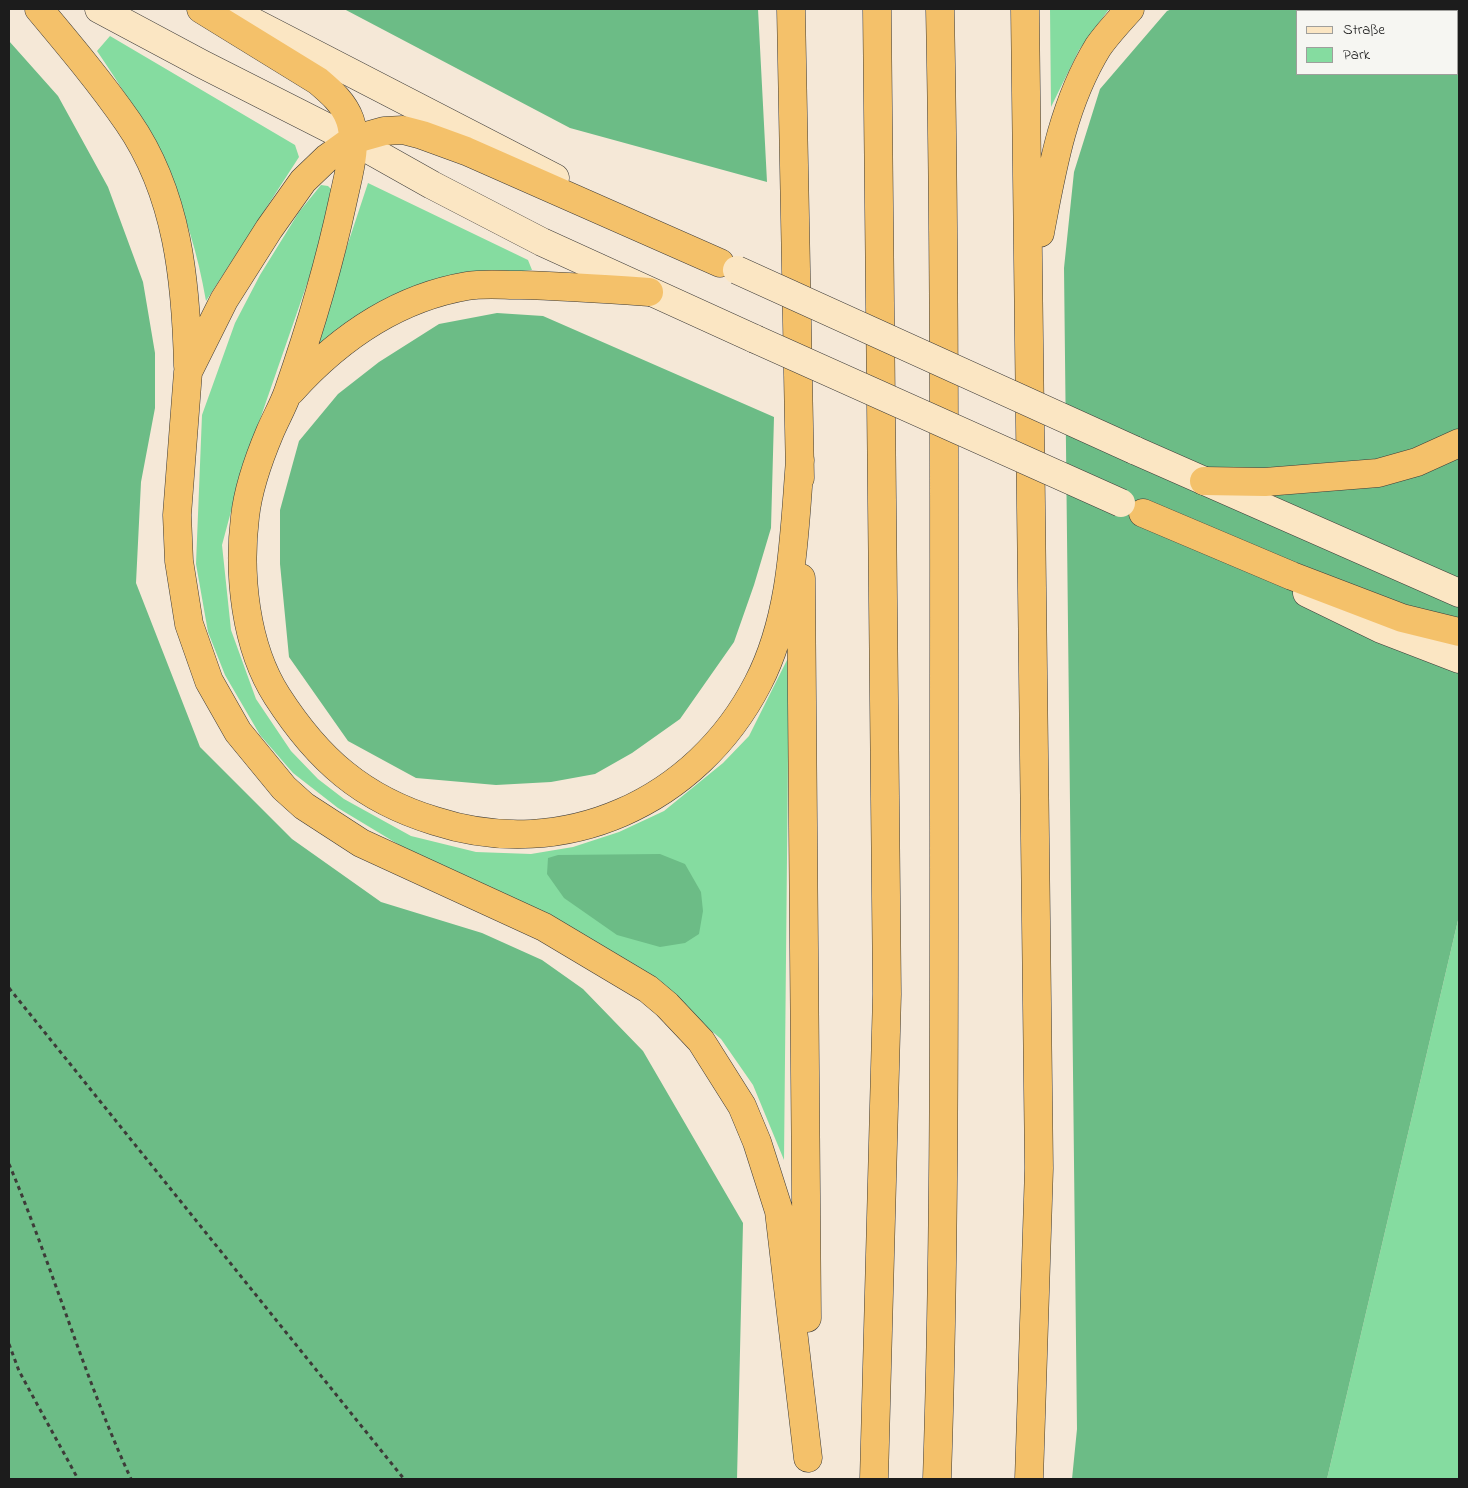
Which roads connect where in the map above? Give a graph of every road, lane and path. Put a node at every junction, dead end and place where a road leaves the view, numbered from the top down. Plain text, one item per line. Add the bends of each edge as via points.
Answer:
1 (40, 9) edge
2 (99, 9) edge
3 (201, 9) edge
4 (228, 9) edge
5 (791, 9) edge
6 (877, 9) edge
7 (940, 9) edge
8 (1025, 9) edge
9 (1130, 9) edge
10 (352, 140) junction
11 (728, 267) junction
12 (1029, 291) junction
13 (649, 292) junction
14 (188, 372) junction
15 (287, 396) junction
16 (1459, 442) edge
17 (800, 460) junction
18 (1204, 481) junction
19 (1132, 508) junction
20 (1459, 593) edge
21 (1459, 632) edge
22 (1459, 659) edge
23 (9, 988) edge
24 (9, 1164) edge
25 (9, 1344) edge
26 (808, 1468) edge
27 (78, 1479) edge
28 (131, 1479) edge
29 (404, 1479) edge
30 (874, 1479) edge
31 (937, 1479) edge
32 (1029, 1479) edge

1 - 14 highway via 129,123 153,169 176,236 186,299
2 - 10 main road
3 - 10 highway via 329,90 351,122
4 - 11 main road
5 - 17 highway
6 - 30 highway via 887,994
7 - 31 highway via 944,236 944,1006 942,1314
8 - 12 highway
9 - 12 highway via 1098,47 1074,94 1055,152
10 - 11 highway via 384,131 422,134
10 - 13 main road via 542,242
10 - 14 highway via 327,158 304,181 269,229 224,300
10 - 15 highway via 350,171 335,240
11 - 18 main road, bridge
12 - 32 highway via 1039,1168
13 - 15 highway via 495,285 468,286 428,295 395,308 343,343 312,368
13 - 19 main road, bridge
14 - 26 highway via 177,515 179,561 189,624 209,681 223,708 278,782 311,811 384,855 552,932 648,989 701,1040 742,1106 779,1211
15 - 17 highway via 269,433 245,514 244,584 253,638 265,672 295,721 342,773 368,792 399,808 483,833 552,833 614,816 667,789 722,738 760,681 778,633 793,551
16 - 18 highway via 1417,462 1378,473 1265,482
17 - 26 highway
18 - 20 main road
19 - 21 highway via 1292,576 1402,618
19 - 22 main road via 1381,629
23 - 29 path
24 - 28 path
25 - 27 path via 19,1371

